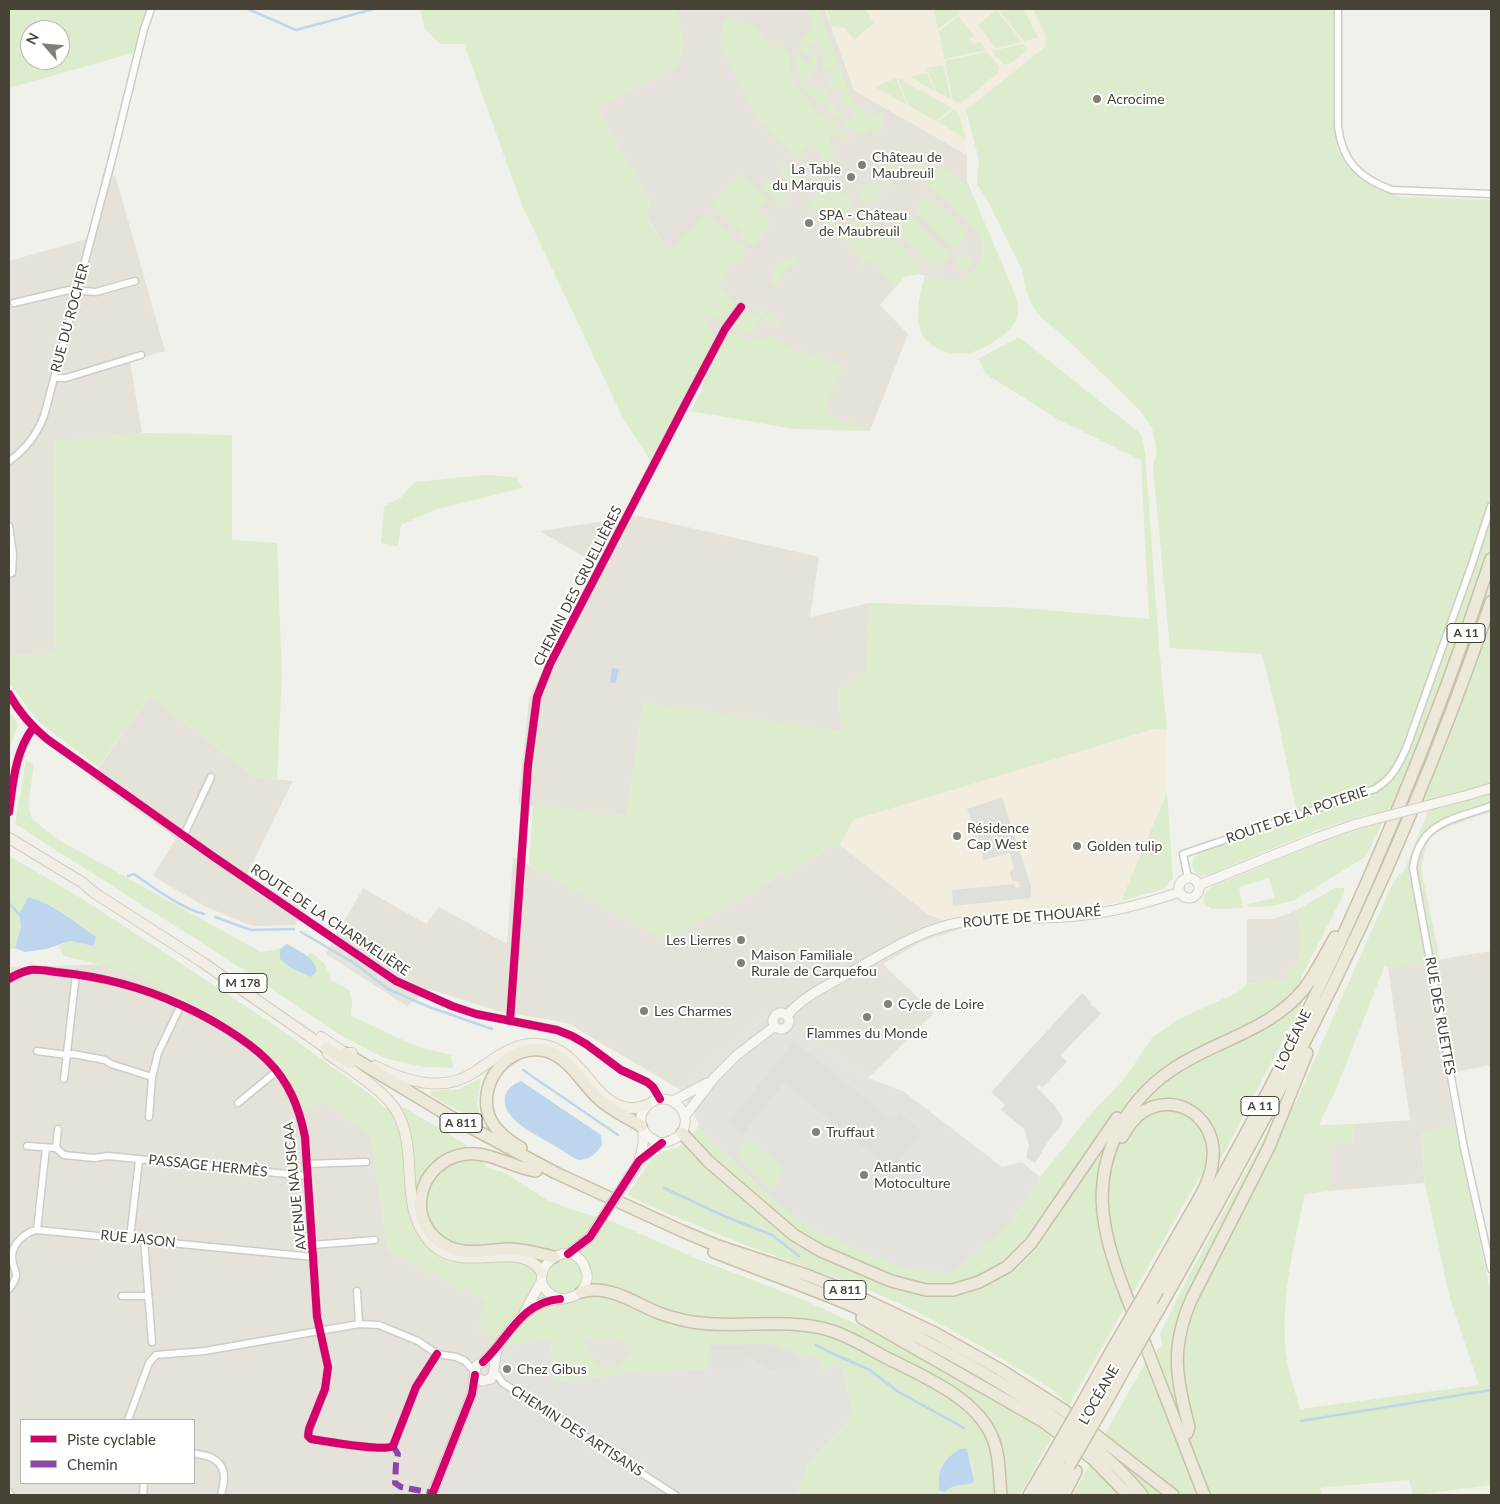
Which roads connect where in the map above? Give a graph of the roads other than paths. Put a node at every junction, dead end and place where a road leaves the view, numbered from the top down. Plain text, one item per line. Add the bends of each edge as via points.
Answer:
1 (151, 9) edge
2 (1338, 9) edge
3 (1491, 194) edge
4 (136, 281) dead end
5 (78, 290) junction
6 (14, 302) dead end
7 (741, 307) dead end
8 (141, 355) dead end
9 (54, 378) junction
10 (9, 461) edge
11 (1491, 506) edge
12 (9, 526) edge
13 (1491, 559) edge
14 (9, 574) edge
15 (1491, 602) edge
16 (9, 694) edge
17 (33, 728) junction
18 (211, 777) dead end
19 (1491, 788) edge
20 (1491, 806) edge
21 (9, 812) edge
22 (184, 835) junction
23 (9, 838) edge
24 (1188, 878) junction
25 (83, 883) junction
26 (1199, 885) junction
27 (1180, 892) junction
28 (1351, 916) junction
29 (76, 974) junction
30 (9, 979) edge
31 (181, 1005) junction
32 (510, 1021) junction
33 (1312, 1028) junction
34 (326, 1048) junction
35 (37, 1051) dead end
36 (345, 1053) junction
37 (67, 1056) junction
38 (1173, 1068) junction
39 (277, 1072) junction
40 (152, 1076) junction
41 (714, 1078) junction
42 (64, 1079) dead end
43 (660, 1099) junction
44 (673, 1101) junction
45 (238, 1103) dead end
46 (647, 1105) junction
47 (685, 1116) junction
48 (149, 1117) dead end
49 (642, 1128) junction
50 (58, 1129) dead end
51 (682, 1133) junction
52 (662, 1143) junction
53 (27, 1146) dead end
54 (46, 1148) junction
55 (56, 1148) junction
56 (139, 1160) junction
57 (639, 1161) junction
58 (366, 1162) dead end
59 (306, 1164) junction
60 (536, 1170) junction
61 (307, 1176) junction
62 (582, 1185) junction
63 (38, 1230) junction
64 (592, 1233) junction
65 (130, 1238) junction
66 (144, 1239) junction
67 (376, 1240) dead end
68 (312, 1245) junction
69 (568, 1254) junction
70 (554, 1257) junction
71 (314, 1258) junction
72 (583, 1263) junction
73 (1491, 1269) edge
74 (542, 1277) junction
75 (802, 1286) junction
76 (1155, 1286) junction
77 (9, 1289) edge
78 (358, 1291) dead end
79 (581, 1292) junction
80 (122, 1296) dead end
81 (148, 1296) junction
82 (560, 1299) junction
83 (524, 1314) junction
84 (359, 1324) junction
85 (320, 1330) junction
86 (152, 1342) dead end
87 (499, 1344) junction
88 (437, 1354) junction
89 (1121, 1355) junction
90 (478, 1368) junction
91 (493, 1370) junction
92 (486, 1381) junction
93 (503, 1383) junction
94 (472, 1394) junction
95 (1092, 1406) junction
96 (128, 1419) edge
97 (1187, 1432) junction
98 (195, 1453) edge
99 (1065, 1462) junction
100 (1202, 1481) junction
101 (1171, 1494) edge
102 (221, 1495) edge
103 (432, 1495) edge
104 (675, 1495) edge
105 (1001, 1495) edge
106 (1029, 1495) edge
107 (1041, 1495) edge
108 (1053, 1495) edge
109 (1064, 1495) edge
110 (1128, 1495) edge
111 (1142, 1495) edge
112 (1204, 1495) edge
113 (1211, 1495) edge

1 - 5 street, RUE DU ROCHER
2 - 3 street via 1338,126 1340,140 1351,164 1367,178 1392,190
4 - 5 street via 96,292
5 - 6 street
5 - 9 street, RUE DU ROCHER
7 - 32 street, CHEMIN DES GRUELLIÈRES via 689,396 550,664 538,697 528,765
8 - 9 street via 66,378
9 - 10 street, RUE DU ROCHER via 41,424 26,446
11 - 24 street, ROUTE DE LA POTERIE via 1412,731 1388,781 1375,789 1183,854
12 - 14 street via 14,554
13 - 28 highway, L’OCÉANE / A 11 via 1430,728
15 - 33 highway, L’OCÉANE / A 11 via 1453,709 1408,820
16 - 17 street, ROUTE DE LA CHARMELIÈRE
17 - 21 street via 18,758
17 - 22 street, ROUTE DE LA CHARMELIÈRE
18 - 22 street
19 - 26 main road, bridge via 1356,824
20 - 73 street, RUE DES RUETTES via 1432,828 1415,854 1413,868 1464,1148
22 - 32 street, ROUTE DE LA CHARMELIÈRE via 396,981 452,1006
23 - 25 main road, M 178
24 - 26 main road
24 - 27 main road via 1180,883
25 - 34 main road, M 178
25 - 36 main road, M 178 via 158,926
26 - 27 main road via 1199,892 1192,898 1186,898
27 - 41 main road, ROUTE DE THOUARÉ via 1096,914 981,920 936,928 899,945 796,1006 787,1016 789,1022 785,1028 775,1026 737,1055
28 - 38 highway via 1342,924 1310,981 1282,1011
28 - 76 highway, L’OCÉANE / A 11 via 1277,1075 1211,1198
29 - 30 street, AVENUE NAUSICAA via 29,970
29 - 31 street, AVENUE NAUSICAA via 126,985
29 - 37 street
31 - 39 street, AVENUE NAUSICAA via 248,1044
31 - 40 street via 158,1053
32 - 43 street, ROUTE DE LA CHARMELIÈRE via 572,1036 621,1070 647,1082
33 - 89 highway, L’OCÉANE / A 11, bridge via 1258,1133 1159,1309
33 - 97 highway via 1311,1044 1269,1147 1182,1322 1177,1370 1189,1427
34 - 60 highway, A 811 via 430,1112
34 - 74 main road via 328,1054 378,1092 397,1111 407,1144 415,1217 436,1248 462,1258 521,1256 538,1265
35 - 37 street
36 - 46 main road via 353,1053 406,1079 438,1084 472,1074 512,1048 546,1045 568,1055 613,1102 629,1108
36 - 62 highway, A 811 via 493,1140
37 - 40 street via 73,1054 104,1060
37 - 42 street
38 - 51 highway via 1165,1070 1136,1095 1120,1114 1030,1243 1007,1267 979,1282 952,1290 926,1290 891,1281 821,1251 787,1229 709,1162
38 - 100 highway via 1135,1103 1116,1134 1105,1165 1102,1207 1114,1262
39 - 45 street
39 - 59 street, AVENUE NAUSICAA via 300,1113
40 - 48 street
41 - 44 main road
41 - 47 main road
43 - 44 main road
43 - 46 main road
44 - 47 main road
46 - 49 main road via 641,1116
47 - 51 main road
49 - 52 main road via 651,1140
49 - 57 main road
49 - 62 highway via 600,1100 560,1058 545,1051 518,1053 498,1067 487,1090 487,1104 489,1116 498,1130 512,1143 577,1179
50 - 55 street
51 - 52 main road
52 - 57 main road
53 - 54 street
54 - 55 street
54 - 63 street
55 - 56 street, PASSAGE HERMÈS via 64,1155
56 - 61 street, PASSAGE HERMÈS
56 - 65 street, PASSAGE HERMÈS
57 - 64 main road, bridge
58 - 59 street
59 - 61 street, AVENUE NAUSICAA
60 - 70 highway via 476,1154 446,1160 433,1170 425,1183 420,1209 425,1225 436,1239 449,1247 466,1252 520,1250
60 - 75 highway, A 811 via 668,1233
61 - 68 street, AVENUE NAUSICAA
62 - 101 highway, A 811 via 718,1246 849,1292 935,1333 1066,1411
63 - 65 street, RUE JASON
63 - 77 street via 23,1236 16,1246 12,1256 17,1271
64 - 69 main road
64 - 72 main road
65 - 66 street, RUE JASON
66 - 71 street, RUE JASON
66 - 81 street
67 - 68 street
68 - 71 street, AVENUE NAUSICAA
69 - 70 main road
69 - 72 main road
70 - 74 main road via 548,1261
71 - 85 street, AVENUE NAUSICAA
72 - 79 main road via 587,1281
74 - 82 main road via 548,1292
74 - 83 main road
75 - 110 highway via 808,1293 890,1333 1044,1422 1093,1459
75 - 111 highway, A 811 via 887,1322 994,1380 1099,1450
76 - 89 highway, L’OCÉANE / A 11, bridge
76 - 97 highway via 1207,1182 1213,1159 1212,1139 1202,1120 1186,1109 1171,1105 1146,1110 1127,1128 1114,1159 1109,1198 1118,1250
78 - 84 street
79 - 82 main road via 571,1298
79 - 105 highway via 609,1292 661,1314 692,1322 802,1325 832,1330 853,1340 944,1388 972,1409 993,1439
80 - 81 street
81 - 86 street
82 - 83 main road via 539,1304
83 - 87 main road
84 - 85 street
84 - 88 street via 379,1325 418,1341
85 - 88 street, AVENUE NAUSICAA via 328,1367 325,1389 309,1429 311,1439 371,1447 392,1446 416,1387
85 - 96 street via 204,1351 156,1355 149,1363
87 - 90 main road
87 - 91 main road
88 - 90 street via 452,1355
89 - 95 highway, L’OCÉANE / A 11
90 - 91 main road via 488,1363
90 - 92 main road via 479,1380
90 - 94 main road
91 - 92 main road via 493,1376
91 - 93 street, CHEMIN DES ARTISANS
92 - 93 street, CHEMIN DES ARTISANS
92 - 94 main road
93 - 104 street, CHEMIN DES ARTISANS
94 - 103 main road
95 - 99 highway, L’OCÉANE / A 11, bridge
95 - 99 highway, L’OCÉANE / A 11, bridge via 1082,1445
97 - 100 highway
98 - 102 street via 215,1460 224,1470
99 - 106 highway
99 - 107 highway, L’OCÉANE / A 11
99 - 108 highway, L’OCÉANE / A 11
99 - 109 highway
100 - 112 highway
100 - 113 highway

